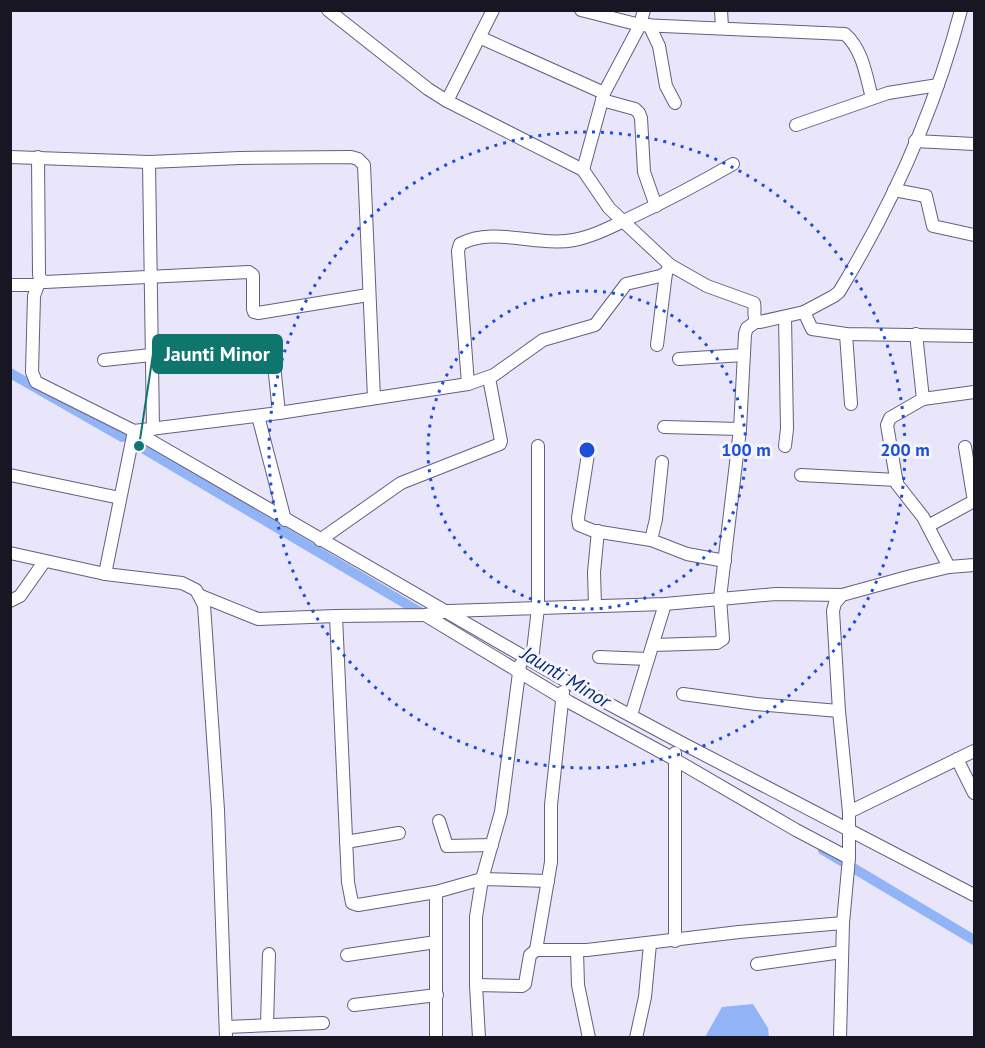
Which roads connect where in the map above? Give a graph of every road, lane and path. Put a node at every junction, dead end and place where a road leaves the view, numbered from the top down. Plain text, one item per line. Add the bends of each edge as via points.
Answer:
1 (328, 10) edge
2 (493, 10) edge
3 (581, 10) edge
4 (644, 10) edge
5 (721, 10) edge
6 (961, 10) edge
7 (645, 25) junction
8 (722, 28) junction
9 (479, 37) junction
10 (938, 85) junction
11 (603, 97) junction
12 (872, 98) junction
13 (447, 101) junction
14 (675, 103) dead end
15 (796, 125) dead end
16 (915, 141) junction
17 (975, 144) edge
18 (10, 157) edge
19 (38, 157) junction
20 (149, 162) junction
21 (733, 165) dead end
22 (583, 170) junction
23 (894, 190) junction
24 (656, 206) junction
25 (622, 222) junction
26 (975, 235) edge
27 (668, 269) junction
28 (151, 276) junction
29 (39, 282) junction
30 (10, 285) edge
31 (368, 295) junction
32 (804, 312) junction
33 (785, 317) junction
34 (757, 321) junction
35 (846, 334) junction
36 (916, 334) junction
37 (975, 336) edge
38 (272, 345) dead end
39 (657, 345) dead end
40 (152, 355) junction
41 (744, 355) junction
42 (679, 359) dead end
43 (104, 360) dead end
44 (489, 378) junction
45 (468, 384) junction
46 (975, 392) edge
47 (374, 398) junction
48 (923, 399) junction
49 (851, 404) dead end
50 (279, 413) junction
51 (258, 416) junction
52 (664, 427) dead end
53 (153, 429) junction
54 (740, 429) junction
55 (134, 431) junction
56 (538, 446) dead end
57 (785, 446) dead end
58 (965, 447) dead end
59 (588, 454) dead end
60 (662, 462) dead end
61 (10, 474) edge
62 (801, 475) dead end
63 (897, 480) junction
64 (120, 498) junction
65 (285, 520) junction
66 (928, 526) junction
67 (598, 531) junction
68 (320, 540) junction
69 (651, 540) junction
70 (10, 553) edge
71 (724, 561) junction
72 (44, 562) junction
73 (975, 565) edge
74 (949, 567) junction
75 (105, 574) junction
76 (842, 595) junction
77 (201, 596) junction
78 (720, 598) junction
79 (10, 601) edge
80 (665, 604) junction
81 (595, 606) junction
82 (538, 608) junction
83 (436, 613) junction
84 (336, 616) junction
85 (653, 645) junction
86 (598, 657) dead end
87 (648, 659) junction
88 (523, 663) junction
89 (564, 689) junction
90 (683, 694) dead end
91 (839, 711) junction
92 (631, 715) junction
93 (676, 750) junction
94 (975, 750) edge
95 (957, 759) junction
96 (975, 793) edge
97 (849, 812) junction
98 (439, 821) dead end
99 (399, 833) dead end
100 (346, 842) junction
101 (492, 844) junction
102 (849, 844) junction
103 (482, 879) junction
104 (548, 881) junction
105 (436, 892) junction
106 (975, 895) edge
107 (843, 923) junction
108 (675, 941) junction
109 (436, 942) junction
110 (650, 944) junction
111 (536, 950) junction
112 (578, 951) junction
113 (843, 952) junction
114 (269, 954) dead end
115 (347, 955) dead end
116 (757, 964) dead end
117 (476, 985) junction
118 (436, 995) junction
119 (354, 1005) dead end
120 (322, 1023) dead end
121 (267, 1025) junction
122 (226, 1032) edge
123 (436, 1038) edge
124 (479, 1038) edge
125 (589, 1038) edge
126 (636, 1038) edge
127 (840, 1038) edge

1 - 13 street
2 - 9 street
3 - 7 street
4 - 7 street
5 - 8 street
6 - 10 street
7 - 8 street
7 - 11 street
7 - 14 street via 659,46 666,86
8 - 12 street via 846,34 860,55
9 - 11 street
9 - 13 street
10 - 12 street
10 - 16 street
11 - 22 street
11 - 24 street via 639,112 644,172
12 - 15 street
13 - 22 street
16 - 17 street
16 - 23 street
18 - 19 street
19 - 20 street
19 - 29 street
20 - 28 street
20 - 31 street via 358,159 364,165
21 - 24 street
22 - 25 street
23 - 26 street via 926,196 933,226
23 - 32 street via 839,292
24 - 25 street
25 - 27 street
25 - 45 street via 567,241 490,236 460,244
27 - 34 street via 751,301
27 - 39 street
27 - 44 street via 660,276 627,284 597,323 543,340
28 - 29 street
28 - 31 street via 252,272 252,309 258,313
28 - 40 street
29 - 30 street
29 - 55 street via 34,296 33,377
31 - 47 street
32 - 33 street
32 - 35 street via 812,329
33 - 34 street
33 - 57 street
34 - 41 street via 747,328
35 - 36 street
35 - 49 street
36 - 37 street
36 - 48 street
38 - 50 street
40 - 43 street
40 - 53 street
41 - 42 street
41 - 54 street
44 - 45 street
44 - 68 street via 500,444 401,483
45 - 47 street
46 - 48 street
47 - 50 street
48 - 63 street via 888,421
50 - 51 street
51 - 53 street
51 - 65 street
52 - 54 street
53 - 55 street
54 - 71 street
55 - 64 street
55 - 65 street
56 - 82 street
58 - 66 street via 974,501
59 - 67 street via 578,522 583,528
60 - 69 street
61 - 64 street
62 - 63 street
63 - 66 street
64 - 75 street
65 - 68 street
66 - 74 street
67 - 69 street
67 - 81 street
68 - 83 street
69 - 71 street via 687,554
70 - 72 street
71 - 78 street
72 - 75 street
72 - 79 street via 20,596
73 - 74 street
74 - 76 street
75 - 77 street via 182,583
76 - 78 street
76 - 91 street via 833,611
77 - 84 street via 258,619
77 - 122 street via 218,810
78 - 80 street
78 - 85 street via 721,642
80 - 81 street
80 - 85 street
81 - 82 street
82 - 83 street
82 - 88 street
83 - 84 street
83 - 88 street
83 - 88 street
84 - 100 street
85 - 87 street
86 - 87 street
87 - 92 street
88 - 89 street
88 - 89 street
88 - 101 street via 501,812
89 - 92 street
89 - 93 street
89 - 104 street via 551,805
90 - 91 street
91 - 97 street
92 - 93 street
93 - 102 street
93 - 102 street via 796,830
93 - 108 street
94 - 95 street
95 - 96 street
95 - 97 street
97 - 102 street
98 - 101 street via 447,846
99 - 100 street
100 - 105 street via 348,882 354,904
101 - 103 street
102 - 106 street
102 - 107 street
103 - 104 street
103 - 105 street
103 - 117 street via 476,917
104 - 111 street
105 - 109 street
107 - 108 street
107 - 113 street
108 - 110 street
109 - 115 street
109 - 118 street
110 - 112 street
110 - 126 street
111 - 112 street
111 - 117 street via 530,954 522,986
112 - 125 street via 578,985
113 - 116 street
113 - 127 street
114 - 121 street
117 - 124 street
118 - 119 street
118 - 123 street
120 - 121 street
121 - 122 street

